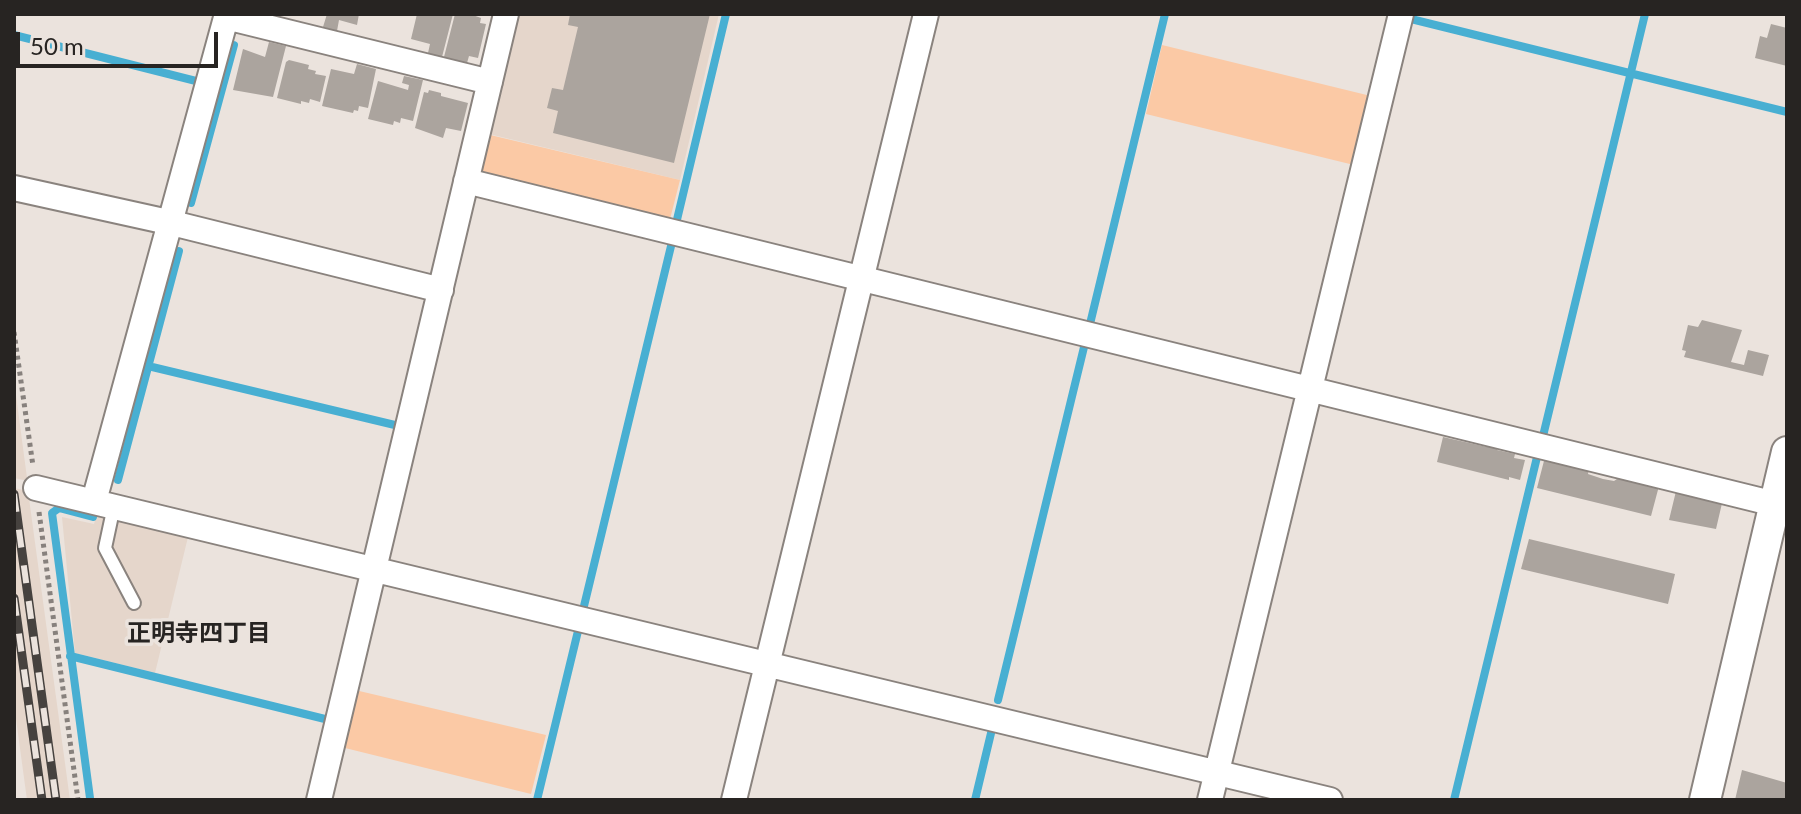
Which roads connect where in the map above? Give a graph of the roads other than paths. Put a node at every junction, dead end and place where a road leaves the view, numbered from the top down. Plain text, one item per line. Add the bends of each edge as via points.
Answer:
1 (506, 14) edge
2 (926, 14) edge
3 (1401, 14) edge
4 (227, 16) edge
5 (490, 82) junction
6 (466, 181) junction
7 (14, 188) edge
8 (168, 222) junction
9 (861, 279) junction
10 (441, 290) junction
11 (1310, 391) junction
12 (1787, 452) edge
13 (36, 488) road end
14 (104, 503) junction
15 (1775, 504) junction
16 (375, 569) junction
17 (134, 603) dead end
18 (767, 664) junction
19 (1217, 773) junction
20 (319, 800) edge
21 (734, 800) edge
22 (1210, 800) edge
23 (1330, 800) edge
24 (1705, 800) edge

1 - 5 street
2 - 9 street
3 - 11 street
4 - 5 street
4 - 8 street
5 - 6 street
6 - 9 street
6 - 10 street
7 - 8 street
8 - 10 street
8 - 14 street
9 - 11 street
9 - 18 street
10 - 16 street
11 - 15 street
11 - 19 street
12 - 15 street
13 - 14 street
14 - 16 street
14 - 17 lane via 105,548
15 - 24 street
16 - 18 street
16 - 20 street
18 - 19 street
18 - 21 street
19 - 22 street
19 - 23 street

